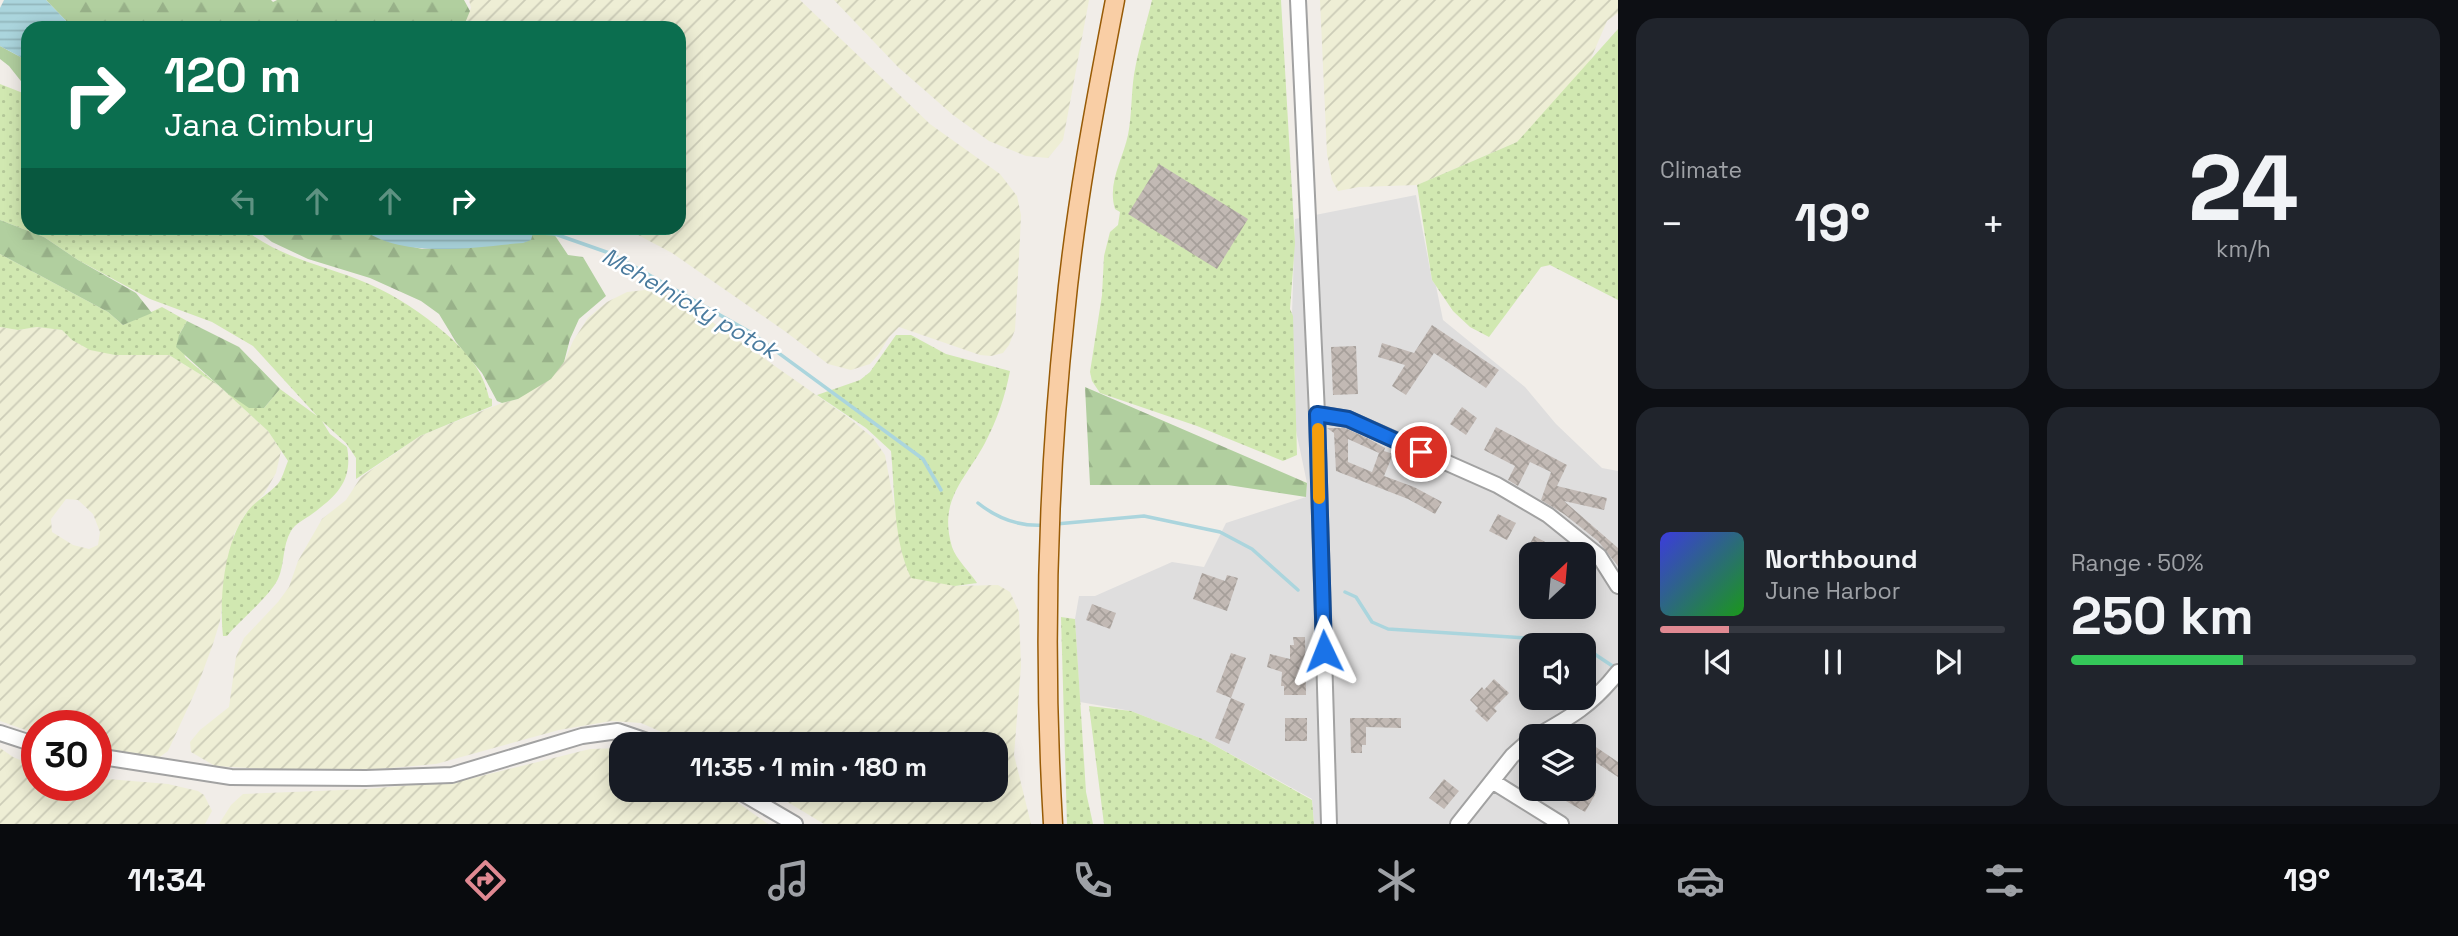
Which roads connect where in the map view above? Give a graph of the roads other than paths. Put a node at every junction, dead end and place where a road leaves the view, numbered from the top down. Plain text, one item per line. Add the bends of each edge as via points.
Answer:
1 (1115, 0) edge
2 (1298, 0) edge
3 (1317, 414) junction
4 (1618, 586) edge
5 (1618, 672) edge
6 (1558, 724) edge
7 (609, 732) edge
8 (0, 733) edge
9 (21, 740) edge
10 (1519, 749) edge
11 (112, 759) edge
12 (1492, 781) junction
13 (757, 802) edge
14 (795, 824) edge
15 (1054, 824) edge
16 (1329, 824) edge
17 (1458, 824) edge
18 (1561, 824) edge

1 - 15 main road via 1069,279 1052,471 1048,592
2 - 3 street
3 - 4 street via 1348,419 1497,485 1548,515 1600,556
3 - 16 street
5 - 6 street via 1579,712
7 - 11 street via 452,775 231,778
8 - 9 street
10 - 12 street
12 - 17 street
12 - 18 street
13 - 14 street

